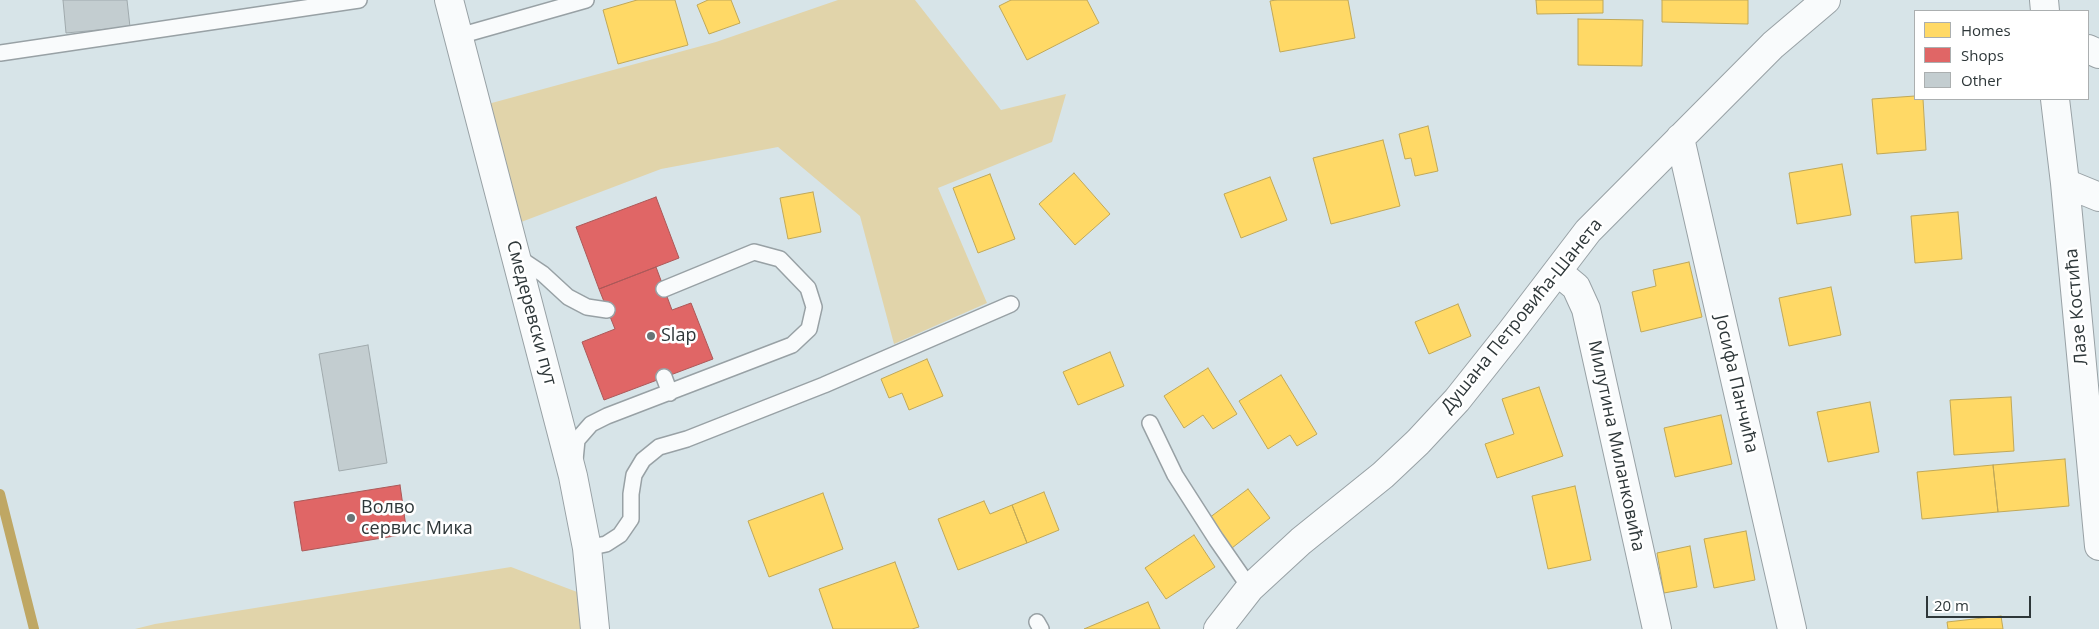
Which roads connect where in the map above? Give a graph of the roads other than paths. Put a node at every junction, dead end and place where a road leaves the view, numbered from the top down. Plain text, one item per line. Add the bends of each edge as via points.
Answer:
1 (359, 0) edge
2 (449, 0) edge
3 (586, 0) edge
4 (1826, 0) edge
5 (459, 36) junction
6 (0, 53) edge
7 (2056, 100) edge
8 (1680, 138) junction
9 (2065, 183) junction
10 (2099, 197) edge
11 (516, 256) junction
12 (1558, 272) junction
13 (664, 289) dead end
14 (1011, 304) dead end
15 (607, 310) dead end
16 (664, 377) dead end
17 (670, 393) junction
18 (1150, 424) dead end
19 (572, 476) junction
20 (2099, 546) edge
21 (587, 548) junction
22 (1250, 588) junction
23 (595, 629) edge
24 (1218, 629) edge
25 (1657, 629) edge
26 (1792, 629) edge

1 - 6 lane
2 - 5 street, Смедеревски пут
3 - 5 lane
4 - 8 street, Душана Петровића-Шанета via 1773,45
5 - 11 street, Смедеревски пут
7 - 9 street, Лазе Костића
8 - 12 street, Душана Петровића-Шанета via 1588,231
8 - 26 street, Јосифа Панчића
9 - 10 street
9 - 20 street, Лазе Костића
11 - 15 lane via 543,274 568,297 587,307
11 - 19 street, Смедеревски пут
12 - 22 street, Душана Петровића-Шанета via 1457,400 1418,442
12 - 25 street, Милутина Миланковића via 1576,287 1586,309
13 - 17 lane via 754,252 780,258 808,288 814,307 809,329 792,346
14 - 21 lane via 824,385 659,447 643,460 634,476 631,519 620,535 606,544
16 - 17 lane
17 - 19 lane via 592,424 577,440
18 - 22 lane via 1175,475
19 - 21 street, Смедеревски пут
21 - 23 street, Смедеревски пут
22 - 24 street, Душана Петровића-Шанета

